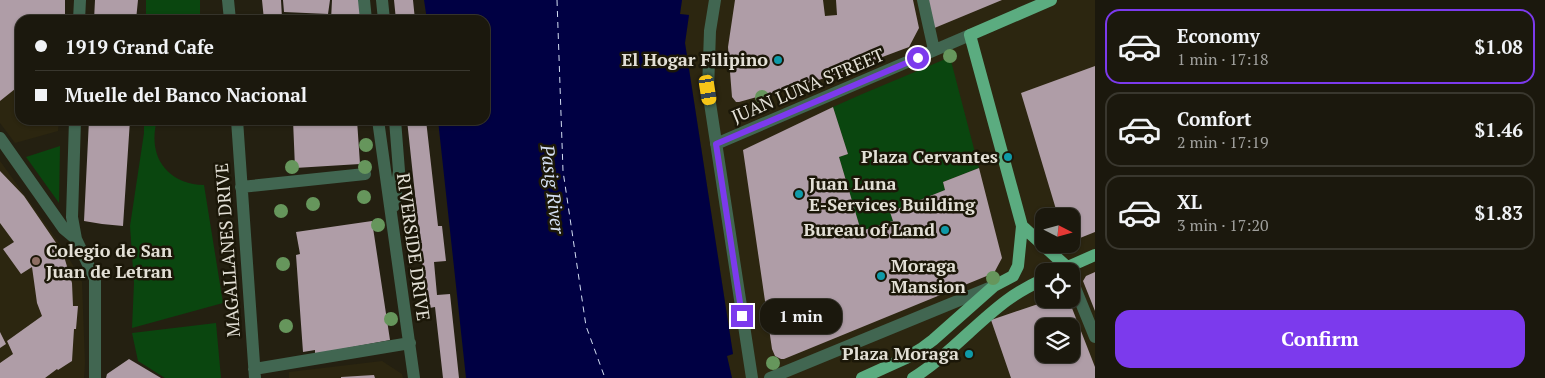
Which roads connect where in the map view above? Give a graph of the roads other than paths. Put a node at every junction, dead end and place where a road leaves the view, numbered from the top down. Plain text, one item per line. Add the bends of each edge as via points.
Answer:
1 (80, 0) edge
2 (228, 0) edge
3 (364, 0) edge
4 (382, 0) edge
5 (715, 0) edge
6 (923, 0) edge
7 (1051, 0) edge
8 (79, 15) edge
9 (230, 15) edge
10 (366, 15) edge
11 (384, 15) edge
12 (970, 35) junction
13 (934, 50) junction
14 (75, 125) edge
15 (237, 125) edge
16 (379, 125) edge
17 (395, 125) edge
18 (0, 139) edge
19 (716, 144) junction
20 (365, 174) dead end
21 (241, 187) junction
22 (392, 219) junction
23 (1022, 226) junction
24 (76, 239) junction
25 (1095, 255) edge
26 (1057, 263) edge
27 (1080, 264) edge
28 (1035, 284) edge
29 (994, 286) junction
30 (1080, 303) edge
31 (1095, 337) edge
32 (410, 343) junction
33 (255, 374) edge
34 (95, 378) edge
35 (414, 378) edge
36 (752, 378) edge
37 (770, 378) edge
38 (862, 378) edge
39 (913, 378) edge

1 - 8 street
2 - 9 street
3 - 10 street
4 - 11 street
5 - 19 street via 710,31 708,90
6 - 13 street
7 - 12 main road, JUAN LUNA STREET
12 - 13 street, JUAN LUNA STREET
12 - 23 main road
13 - 19 street, JUAN LUNA STREET
14 - 24 street via 72,217
15 - 21 street, MAGALLANES DRIVE
16 - 22 street, RIVERSIDE DRIVE
17 - 22 street via 399,171
18 - 24 street via 64,229
19 - 36 street
20 - 21 street
21 - 33 street, MAGALLANES DRIVE
22 - 32 street, RIVERSIDE DRIVE
23 - 26 main road
23 - 29 main road via 1016,272
24 - 34 street via 95,278
25 - 27 main road
28 - 39 main road via 1006,300 942,357
29 - 37 street
29 - 38 main road via 921,349
30 - 31 street
32 - 33 street
32 - 35 street, RIVERSIDE DRIVE

